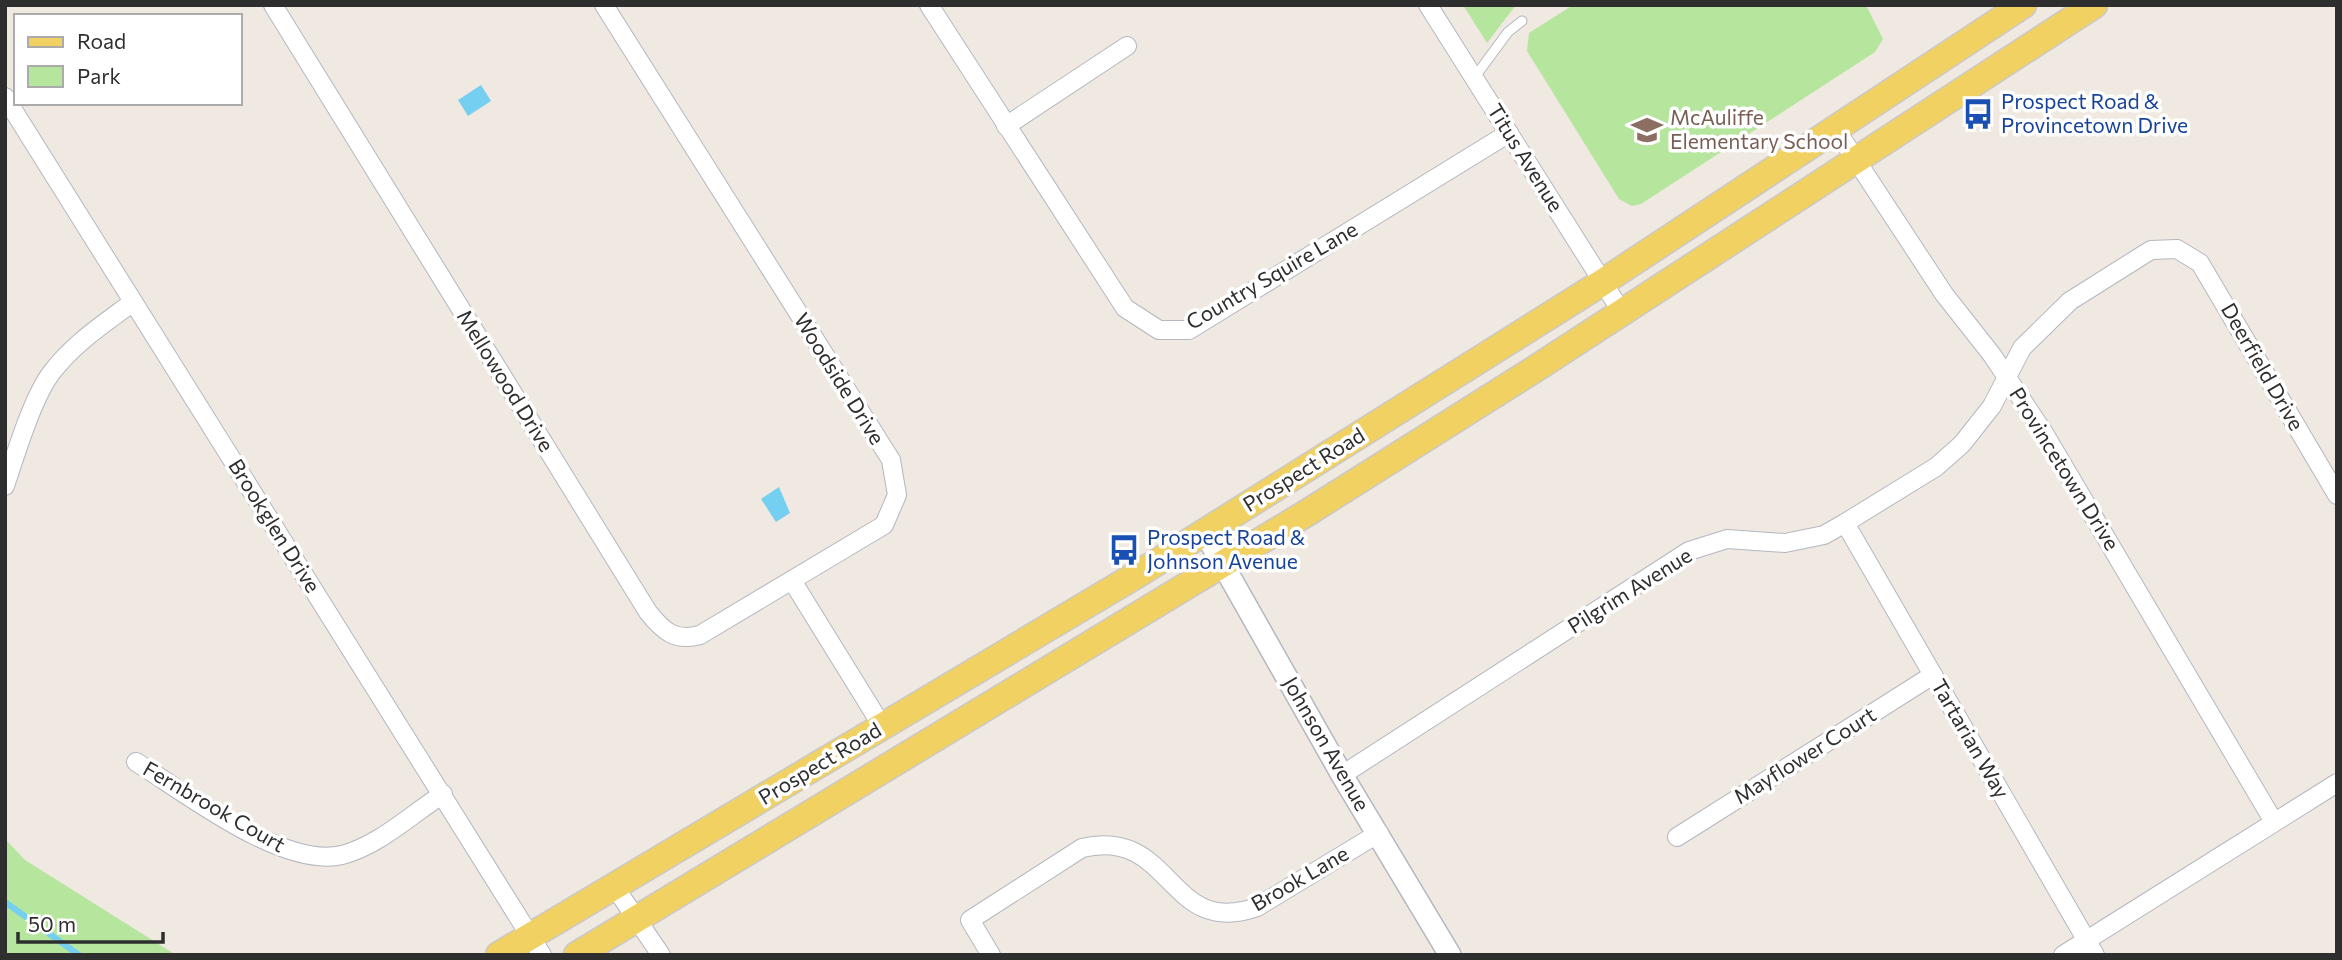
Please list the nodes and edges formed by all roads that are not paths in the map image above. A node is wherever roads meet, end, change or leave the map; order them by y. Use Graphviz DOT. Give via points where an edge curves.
graph roads {
  1 [pos="273,5"];
  2 [pos="604,5"];
  3 [pos="929,5"];
  4 [pos="1428,5"];
  5 [pos="2023,5"];
  6 [pos="2094,5"];
  7 [pos="1522,21"];
  8 [pos="1128,46"];
  9 [pos="1474,78"];
  10 [pos="6,99"];
  11 [pos="1006,126"];
  12 [pos="1835,128"];
  13 [pos="1509,133"];
  14 [pos="1855,159"];
  15 [pos="2177,249"];
  16 [pos="1603,282"];
  17 [pos="134,302"];
  18 [pos="1621,311"];
  19 [pos="2006,376"];
  20 [pos="5,486"];
  21 [pos="2337,495"];
  22 [pos="1845,523"];
  23 [pos="1205,533"];
  24 [pos="1222,564"];
  25 [pos="793,582"];
  26 [pos="1933,675"];
  27 [pos="882,726"];
  28 [pos="136,762"];
  29 [pos="1342,775"];
  30 [pos="2337,783"];
  31 [pos="443,794"];
  32 [pos="2274,822"];
  33 [pos="1379,832"];
  34 [pos="1677,837"];
  35 [pos="614,886"];
  36 [pos="637,919"];
  37 [pos="536,946"];
  38 [pos="2091,948"];
  39 [pos="499,955"];
  40 [pos="577,955"];
  41 [pos="661,955"];
  42 [pos="991,955"];
  43 [pos="1450,955"];
  44 [pos="2063,955"];
  1 -- 25 [label="street, Mellowood Drive" via="657,624 670,635 685,639 699,635"];
  2 -- 25 [label="street, Woodside Drive" via="891,460 897,495 884,525"];
  3 -- 11 [label="street, Country Squire Lane"];
  4 -- 9 [label="street, Titus Avenue"];
  5 -- 12 [label="main road, Prospect Road"];
  6 -- 14 [label="main road, Prospect Road"];
  7 -- 9 [label="lane" via="1508,32"];
  8 -- 11 [label="street"];
  9 -- 13 [label="street, Titus Avenue"];
  10 -- 17 [label="street, Brookglen Drive"];
  11 -- 13 [label="street, Country Squire Lane" via="1125,308 1159,330 1189,330"];
  12 -- 14 [label="street, Provincetown Drive"];
  12 -- 16 [label="main road, Prospect Road"];
  13 -- 16 [label="street, Titus Avenue"];
  14 -- 18 [label="main road, Prospect Road"];
  14 -- 19 [label="street, Provincetown Drive" via="1944,295"];
  15 -- 19 [label="street, Pilgrim Avenue" via="2142,254 2070,301 2022,348"];
  15 -- 21 [label="street, Deerfield Drive" via="2194,257 2205,271"];
  16 -- 18 [label="street, Titus Avenue"];
  16 -- 23 [label="main road, Prospect Road"];
  17 -- 20 [label="street" via="82,341 51,373"];
  17 -- 31 [label="street, Brookglen Drive"];
  18 -- 24 [label="main road, Prospect Road"];
  19 -- 22 [label="street, Pilgrim Avenue" via="1992,406 1962,444 1936,467"];
  19 -- 32 [label="street, Provincetown Drive"];
  22 -- 26 [label="street, Tartarian Way"];
  22 -- 29 [label="street, Pilgrim Avenue" via="1824,535 1785,543 1727,540 1689,551"];
  23 -- 24 [label="street, Johnson Avenue"];
  23 -- 27 [label="main road, Prospect Road"];
  24 -- 29 [label="street, Johnson Avenue"];
  24 -- 36 [label="main road, Prospect Road"];
  25 -- 27 [label="street"];
  26 -- 34 [label="street, Mayflower Court"];
  26 -- 38 [label="street, Tartarian Way"];
  27 -- 35 [label="main road, Prospect Road"];
  28 -- 31 [label="street, Fernbrook Court" via="260,838 289,852 317,858 342,855 370,842"];
  29 -- 33 [label="street, Johnson Avenue"];
  30 -- 32 [label="street"];
  31 -- 37 [label="street, Brookglen Drive"];
  32 -- 38 [label="street"];
  33 -- 42 [label="street, Brook Lane" via="1257,907 1223,914 1188,901 1138,852 1099,844 1067,855 970,920"];
  33 -- 43 [label="street, Johnson Avenue"];
  35 -- 36 [label="street"];
  35 -- 37 [label="main road, Prospect Road"];
  36 -- 40 [label="main road, Prospect Road"];
  36 -- 41 [label="street"];
  37 -- 39 [label="main road, Prospect Road"];
  38 -- 44 [label="street"];
}
